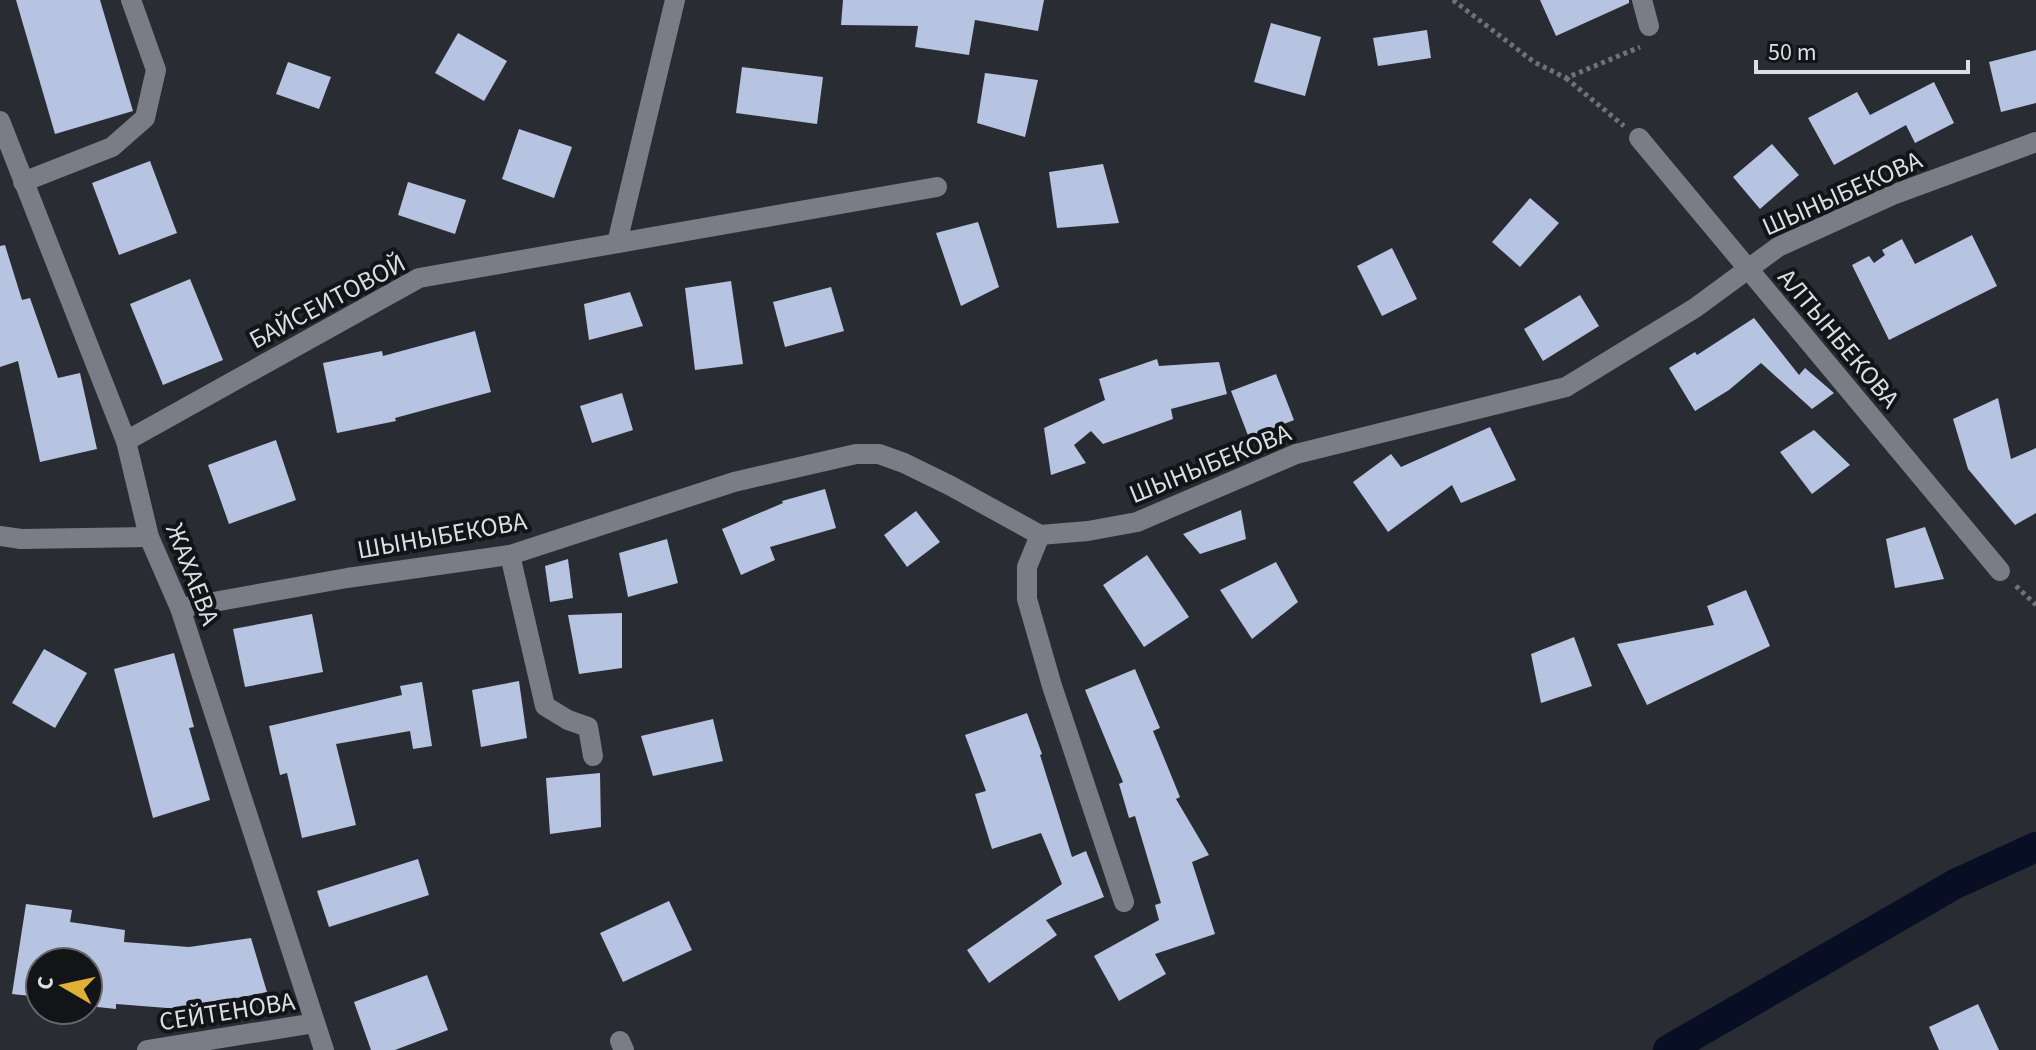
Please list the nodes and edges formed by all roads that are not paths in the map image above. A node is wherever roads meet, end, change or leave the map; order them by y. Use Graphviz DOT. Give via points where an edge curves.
graph roads {
  1 [pos="131,0"];
  2 [pos="675,0"];
  3 [pos="1642,0"];
  4 [pos="1649,26"];
  5 [pos="0,121"];
  6 [pos="1639,138"];
  7 [pos="2036,142"];
  8 [pos="23,182"];
  9 [pos="937,187"];
  10 [pos="617,243"];
  11 [pos="1747,269"];
  12 [pos="126,441"];
  13 [pos="1040,535"];
  14 [pos="0,536"];
  15 [pos="149,537"];
  16 [pos="510,555"];
  17 [pos="2000,571"];
  18 [pos="180,608"];
  19 [pos="593,756"];
  20 [pos="1124,902"];
  21 [pos="315,1023"];
  22 [pos="147,1050"];
  23 [pos="324,1050"];
  1 -- 8 [label="street" via="156,70 145,118 112,147"];
  2 -- 10 [label="street"];
  3 -- 4 [label="street"];
  5 -- 8 [label="street, ЖАХАЕВА"];
  6 -- 11 [label="street, АЛТЫНБЕКОВА"];
  7 -- 11 [label="street, ШЫНЫБЕКОВА" via="1882,200 1778,247"];
  8 -- 12 [label="street, ЖАХАЕВА"];
  9 -- 10 [label="street, БАЙСЕИТОВОЙ"];
  10 -- 12 [label="street, БАЙСЕИТОВОЙ" via="419,278"];
  11 -- 13 [label="street, ШЫНЫБЕКОВА" via="1695,308 1566,387 1296,454 1137,522"];
  11 -- 17 [label="street, АЛТЫНБЕКОВА"];
  12 -- 15 [label="street, ЖАХАЕВА"];
  13 -- 16 [label="street, ШЫНЫБЕКОВА" via="904,463 879,454 856,454 734,482"];
  13 -- 20 [label="street" via="1027,567 1027,599"];
  14 -- 15 [label="street"];
  15 -- 18 [label="street, ЖАХАЕВА"];
  16 -- 18 [label="street, ШЫНЫБЕКОВА"];
  16 -- 19 [label="street" via="545,706 588,727"];
  18 -- 21 [label="street, ЖАХАЕВА"];
  21 -- 22 [label="street, СЕЙТЕНОВА"];
  21 -- 23 [label="street, ЖАХАЕВА"];
}
